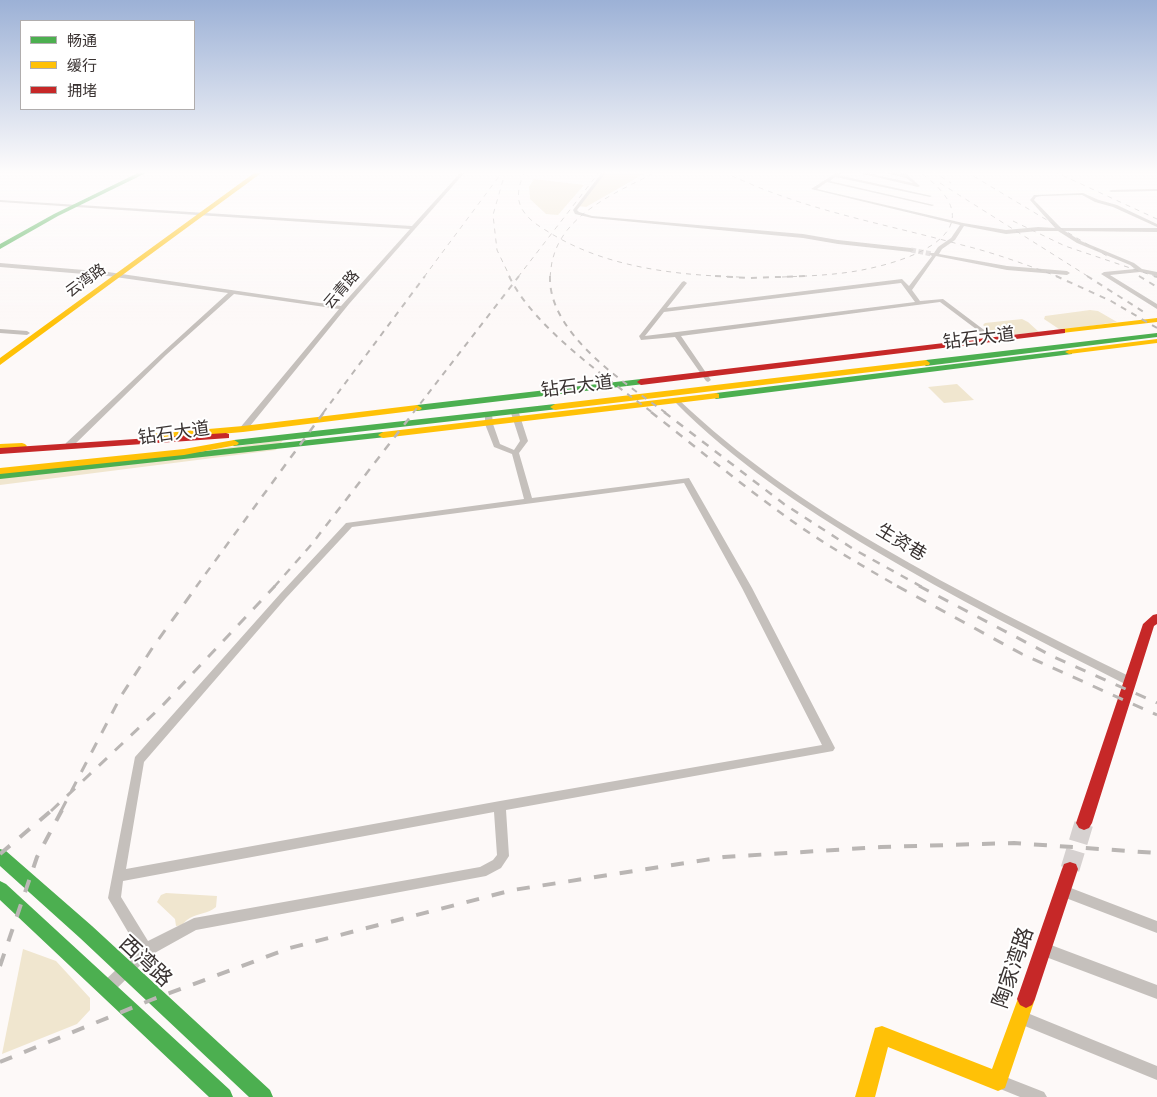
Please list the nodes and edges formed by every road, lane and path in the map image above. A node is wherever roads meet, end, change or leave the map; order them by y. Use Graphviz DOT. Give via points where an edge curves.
graph roads {
  1 [pos="43,222"];
  2 [pos="187,222"];
  3 [pos="324,222"];
  4 [pos="419,222"];
  5 [pos="650,222"];
  6 [pos="957,222"];
  7 [pos="1053,222"];
  8 [pos="963,224"];
  9 [pos="414,228"];
  10 [pos="1059,229"];
  11 [pos="1157,230"];
  12 [pos="0,246"];
  13 [pos="911,250"];
  14 [pos="934,254"];
  15 [pos="0,265"];
  16 [pos="1140,270"];
  17 [pos="1067,273"];
  18 [pos="1157,274"];
  19 [pos="113,275"];
  20 [pos="684,283"];
  21 [pos="909,290"];
  22 [pos="233,292"];
  23 [pos="919,303"];
  24 [pos="1157,307"];
  25 [pos="343,308"];
  26 [pos="661,310"];
  27 [pos="1157,320"];
  28 [pos="1157,326"];
  29 [pos="0,331"];
  30 [pos="26,333"];
  31 [pos="678,335"];
  32 [pos="1157,335"];
  33 [pos="994,340"];
  34 [pos="1016,340"];
  35 [pos="1140,340"];
  36 [pos="1157,342"];
  37 [pos="1086,347"];
  38 [pos="1157,351"];
  39 [pos="0,352"];
  40 [pos="909,353"];
  41 [pos="0,362"];
  42 [pos="706,376"];
  43 [pos="677,401"];
  44 [pos="516,416"];
  45 [pos="489,420"];
  46 [pos="242,435"];
  47 [pos="192,441"];
  48 [pos="306,443"];
  49 [pos="69,444"];
  50 [pos="0,449"];
  51 [pos="514,453"];
  52 [pos="85,457"];
  53 [pos="0,458"];
  54 [pos="0,464"];
  55 [pos="0,471"];
  56 [pos="0,476"];
  57 [pos="528,500"];
  58 [pos="1154,623"];
  59 [pos="1129,681"];
  60 [pos="500,806"];
  61 [pos="1084,823"];
  62 [pos="0,856"];
  63 [pos="1070,869"];
  64 [pos="118,876"];
  65 [pos="0,889"];
  66 [pos="1063,891"];
  67 [pos="1157,926"];
  68 [pos="1043,949"];
  69 [pos="146,950"];
  70 [pos="126,969"];
  71 [pos="107,988"];
  72 [pos="1157,992"];
  73 [pos="1020,1017"];
  74 [pos="1157,1073"];
  75 [pos="998,1081"];
  76 [pos="223,1097"];
  77 [pos="263,1097"];
  78 [pos="865,1097"];
  79 [pos="1039,1097"];
  1 -- 12 [label="main road"];
  2 -- 19 [label="main road, 云湾路"];
  3 -- 9 [label="street"];
  4 -- 9 [label="street, 云青路"];
  5 -- 13 [label="street"];
  6 -- 8 [label="street"];
  7 -- 10 [label="street"];
  8 -- 10 [label="street" via="1006,232"];
  8 -- 14 [label="street" via="953,239"];
  9 -- 25 [label="street, 云青路"];
  10 -- 11 [label="street"];
  10 -- 16 [label="street" via="1079,242"];
  14 -- 17 [label="street" via="1007,268"];
  14 -- 21 [label="street"];
  15 -- 19 [label="street"];
  16 -- 18 [label="street"];
  16 -- 24 [label="street" via="1104,274"];
  19 -- 22 [label="street"];
  19 -- 30 [label="main road, 云湾路"];
  19 -- 41 [label="main road, 云湾路"];
  20 -- 26 [label="street"];
  21 -- 23 [label="street"];
  21 -- 26 [label="street" via="902,281"];
  22 -- 25 [label="street"];
  22 -- 49 [label="street"];
  23 -- 31 [label="street"];
  23 -- 33 [label="street" via="941,300"];
  25 -- 46 [label="street, 云青路"];
  26 -- 31 [label="street" via="643,339"];
  27 -- 34 [label="main road"];
  28 -- 34 [label="main road, 钻石大道"];
  29 -- 30 [label="street"];
  30 -- 39 [label="main road, 云湾路"];
  31 -- 42 [label="street"];
  32 -- 35 [label="main road, 钻石大道"];
  33 -- 34 [label="main road"];
  33 -- 40 [label="main road"];
  34 -- 40 [label="main road, 钻石大道"];
  35 -- 36 [label="main road"];
  35 -- 37 [label="main road, 钻石大道"];
  35 -- 38 [label="main road"];
  37 -- 43 [label="main road"];
  37 -- 44 [label="main road, 钻石大道"];
  40 -- 42 [label="main road, 钻石大道"];
  42 -- 46 [label="main road, 钻石大道"];
  42 -- 46 [label="main road" via="294,423"];
  43 -- 44 [label="main road"];
  43 -- 59 [label="street, 生资巷" via="697,422 807,506 916,572"];
  44 -- 45 [label="main road, 钻石大道"];
  44 -- 51 [label="street" via="524,441"];
  45 -- 46 [label="main road, 钻石大道"];
  45 -- 48 [label="main road"];
  45 -- 51 [label="street" via="497,445"];
  46 -- 47 [label="main road"];
  46 -- 48 [label="main road"];
  46 -- 49 [label="main road"];
  46 -- 50 [label="main road, 钻石大道" via="48,449"];
  46 -- 52 [label="main road"];
  46 -- 55 [label="main road, 钻石大道" via="184,452"];
  47 -- 50 [label="main road" via="42,452"];
  47 -- 52 [label="main road"];
  48 -- 56 [label="main road" via="93,469"];
  49 -- 50 [label="main road"];
  51 -- 57 [label="street"];
  52 -- 53 [label="main road"];
  52 -- 54 [label="main road"];
  57 -- 60 [label="street" via="686,480 752,596 829,748"];
  57 -- 64 [label="street" via="349,526 282,596 139,760"];
  58 -- 59 [label="main road"];
  59 -- 61 [label="main road"];
  60 -- 64 [label="street"];
  60 -- 69 [label="street" via="503,856 497,864 482,872 194,924"];
  62 -- 70 [label="main road, 西湾路"];
  63 -- 66 [label="main road, 陶家湾路"];
  64 -- 69 [label="street" via="114,898"];
  65 -- 71 [label="main road"];
  66 -- 67 [label="street"];
  66 -- 68 [label="main road, 陶家湾路"];
  68 -- 72 [label="street"];
  68 -- 73 [label="main road, 陶家湾路"];
  69 -- 70 [label="street"];
  70 -- 71 [label="street"];
  70 -- 77 [label="main road, 西湾路"];
  71 -- 76 [label="main road"];
  73 -- 74 [label="street"];
  73 -- 75 [label="main road, 陶家湾路"];
  75 -- 78 [label="main road" via="882,1035"];
  75 -- 79 [label="street"];
}
